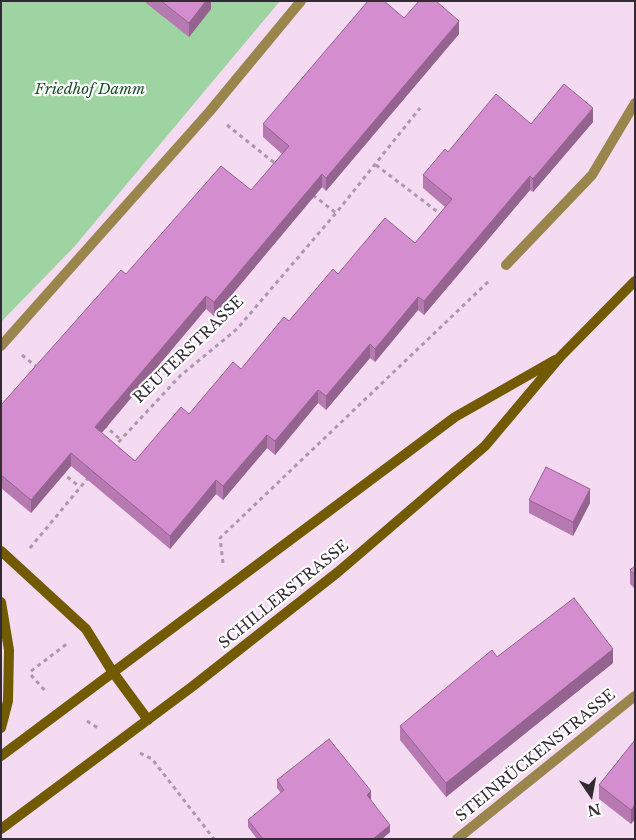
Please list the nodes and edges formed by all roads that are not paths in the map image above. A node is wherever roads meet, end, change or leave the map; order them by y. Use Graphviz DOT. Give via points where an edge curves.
graph roads {
  1 [pos="301,1"];
  2 [pos="635,103"];
  3 [pos="506,265"];
  4 [pos="635,281"];
  5 [pos="4,344"];
  6 [pos="560,356"];
  7 [pos="1,551"];
  8 [pos="1,602"];
  9 [pos="112,671"];
  10 [pos="635,696"];
  11 [pos="148,720"];
  12 [pos="1,728"];
  13 [pos="1,756"];
  14 [pos="1,829"];
  15 [pos="457,839"];
  1 -- 5 [label="street" via="210,111"];
  2 -- 3 [label="street" via="592,175"];
  4 -- 6 [label="main road, SCHILLERSTRASSE"];
  6 -- 9 [label="main road, SCHILLERSTRASSE" via="455,418"];
  6 -- 11 [label="main road, SCHILLERSTRASSE" via="485,446 338,572"];
  7 -- 9 [label="main road" via="86,629"];
  8 -- 12 [label="main road" via="9,650 8,701"];
  9 -- 11 [label="main road"];
  9 -- 13 [label="main road, SCHILLERSTRASSE"];
  10 -- 15 [label="street, STEINRÜCKENSTRASSE"];
  11 -- 14 [label="main road, SCHILLERSTRASSE"];
}
